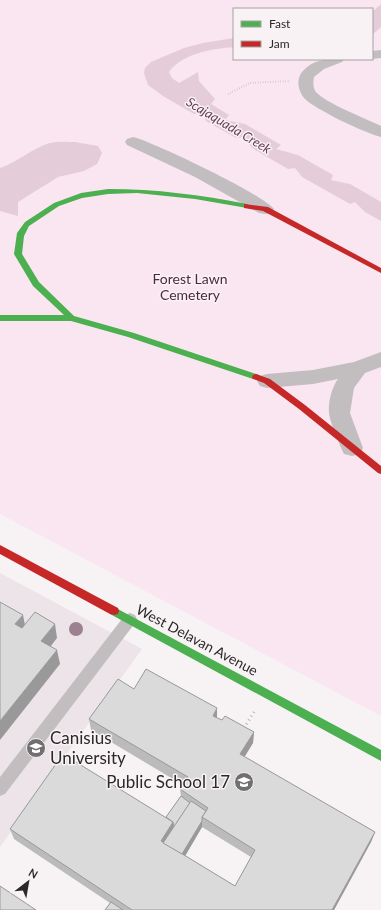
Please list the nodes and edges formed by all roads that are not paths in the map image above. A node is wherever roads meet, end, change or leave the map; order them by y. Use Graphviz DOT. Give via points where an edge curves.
graph roads {
  1 [pos="334,60"];
  2 [pos="381,132"];
  3 [pos="133,142"];
  4 [pos="265,209"];
  5 [pos="381,271"];
  6 [pos="0,318"];
  7 [pos="71,318"];
  8 [pos="381,358"];
  9 [pos="358,368"];
  10 [pos="267,381"];
  11 [pos="352,448"];
  12 [pos="381,470"];
  13 [pos="0,549"];
  14 [pos="130,619"];
  15 [pos="381,756"];
  16 [pos="0,789"];
  1 -- 2 [label="street" via="316,67 306,77 305,84 311,95 325,105"];
  3 -- 4 [label="street" via="222,183"];
  4 -- 5 [label="street"];
  4 -- 7 [label="street" via="203,198 130,190 83,194 46,208 22,229 18,254 36,284"];
  6 -- 7 [label="street"];
  7 -- 10 [label="street" via="131,335"];
  8 -- 9 [label="street"];
  9 -- 10 [label="street" via="313,377"];
  9 -- 11 [label="street" via="344,386 339,413"];
  10 -- 11 [label="street"];
  11 -- 12 [label="street"];
  13 -- 14 [label="street, West Delavan Avenue"];
  14 -- 15 [label="street, West Delavan Avenue"];
  14 -- 16 [label="lane"];
}
